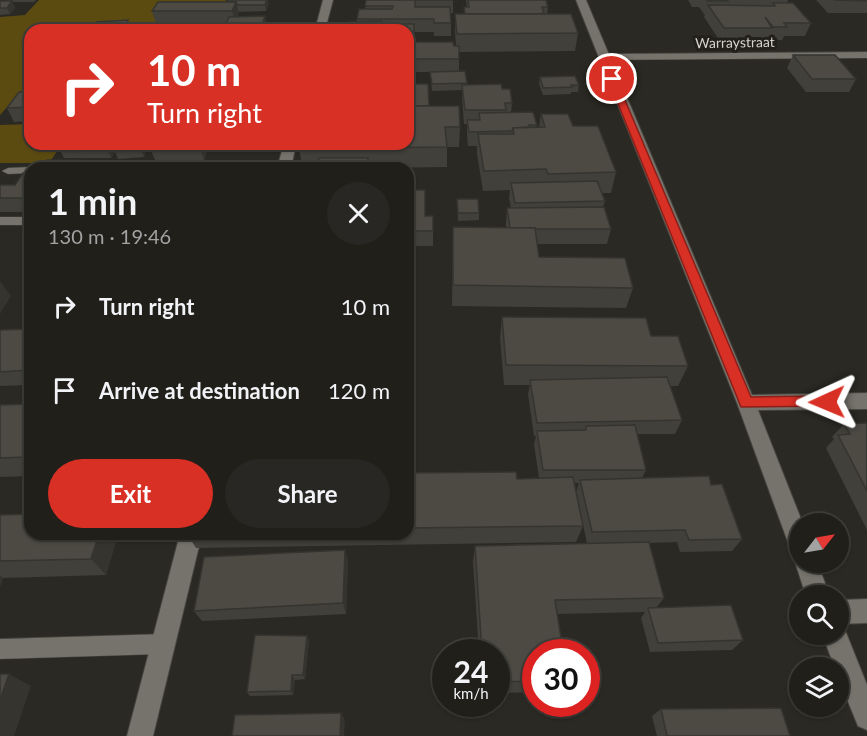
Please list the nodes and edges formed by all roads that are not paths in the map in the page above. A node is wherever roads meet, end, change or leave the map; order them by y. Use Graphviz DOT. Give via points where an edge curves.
graph roads {
  1 [pos="328,0"];
  2 [pos="581,0"];
  3 [pos="322,24"];
  4 [pos="867,55"];
  5 [pos="603,57"];
  6 [pos="8,171"];
  7 [pos="24,171"];
  8 [pos="0,221"];
  9 [pos="24,221"];
  10 [pos="867,401"];
  11 [pos="746,403"];
  12 [pos="789,516"];
  13 [pos="189,540"];
  14 [pos="867,611"];
  15 [pos="849,612"];
  16 [pos="163,644"];
  17 [pos="838,645"];
  18 [pos="0,649"];
  19 [pos="867,717"];
  20 [pos="140,736"];
  1 -- 3 [label="street"];
  2 -- 5 [label="street"];
  4 -- 5 [label="lane, Warraystraat"];
  5 -- 11 [label="street"];
  6 -- 7 [label="lane"];
  8 -- 9 [label="lane"];
  10 -- 11 [label="street"];
  11 -- 12 [label="street"];
  13 -- 16 [label="street"];
  14 -- 15 [label="street"];
  16 -- 18 [label="lane"];
  16 -- 20 [label="street"];
  17 -- 19 [label="street"];
}
